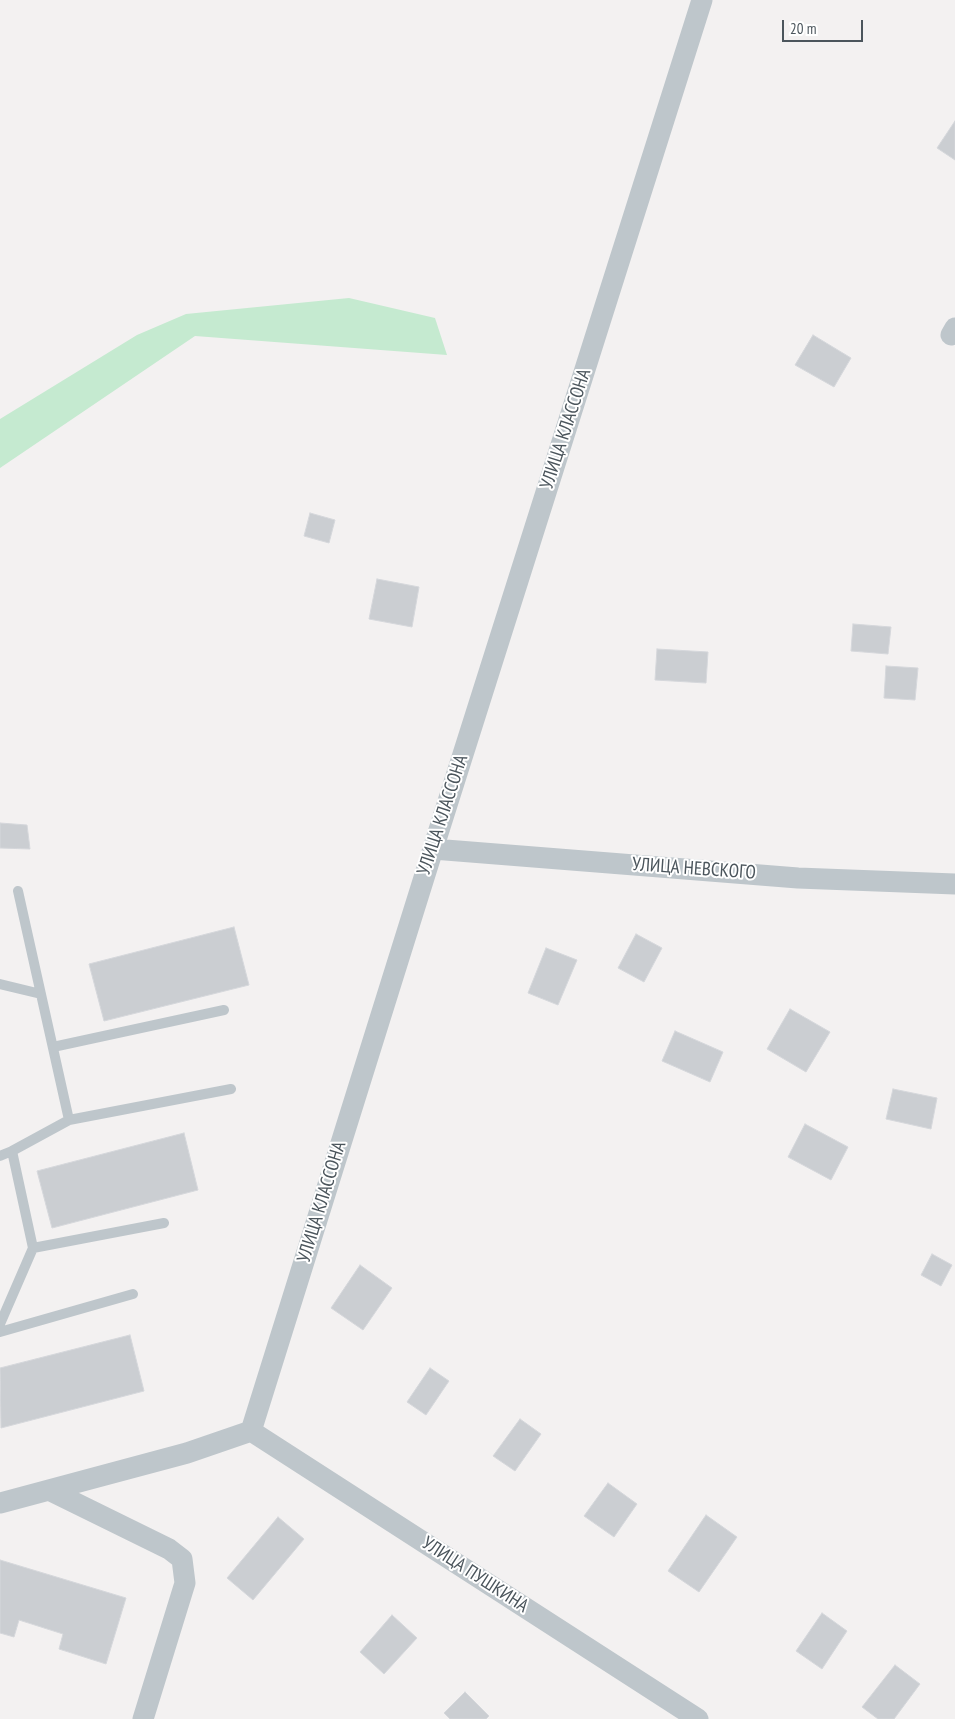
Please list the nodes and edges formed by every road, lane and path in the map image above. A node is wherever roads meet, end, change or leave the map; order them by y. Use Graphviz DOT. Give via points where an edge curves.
graph roads {
  1 [pos="702,0"];
  2 [pos="433,849"];
  3 [pos="955,884"];
  4 [pos="18,891"];
  5 [pos="0,984"];
  6 [pos="41,994"];
  7 [pos="224,1010"];
  8 [pos="53,1047"];
  9 [pos="231,1089"];
  10 [pos="69,1120"];
  11 [pos="12,1151"];
  12 [pos="0,1156"];
  13 [pos="164,1223"];
  14 [pos="34,1248"];
  15 [pos="133,1294"];
  16 [pos="0,1324"];
  17 [pos="0,1332"];
  18 [pos="251,1431"];
  19 [pos="49,1490"];
  20 [pos="0,1503"];
  21 [pos="143,1719"];
  22 [pos="698,1719"];
  1 -- 2 [label="street, УЛИЦА КЛАССОНА"];
  2 -- 3 [label="street, УЛИЦА НЕВСКОГО" via="798,878"];
  2 -- 18 [label="street, УЛИЦА КЛАССОНА"];
  4 -- 6 [label="lane"];
  5 -- 6 [label="lane"];
  6 -- 8 [label="lane"];
  7 -- 8 [label="lane"];
  8 -- 10 [label="lane"];
  9 -- 10 [label="lane"];
  10 -- 11 [label="lane"];
  11 -- 12 [label="lane"];
  11 -- 14 [label="lane"];
  13 -- 14 [label="lane"];
  14 -- 16 [label="lane"];
  15 -- 17 [label="lane"];
  18 -- 19 [label="street"];
  18 -- 22 [label="street, УЛИЦА ПУШКИНА"];
  19 -- 20 [label="street"];
  19 -- 21 [label="street" via="169,1549 182,1559 185,1584"];
}
